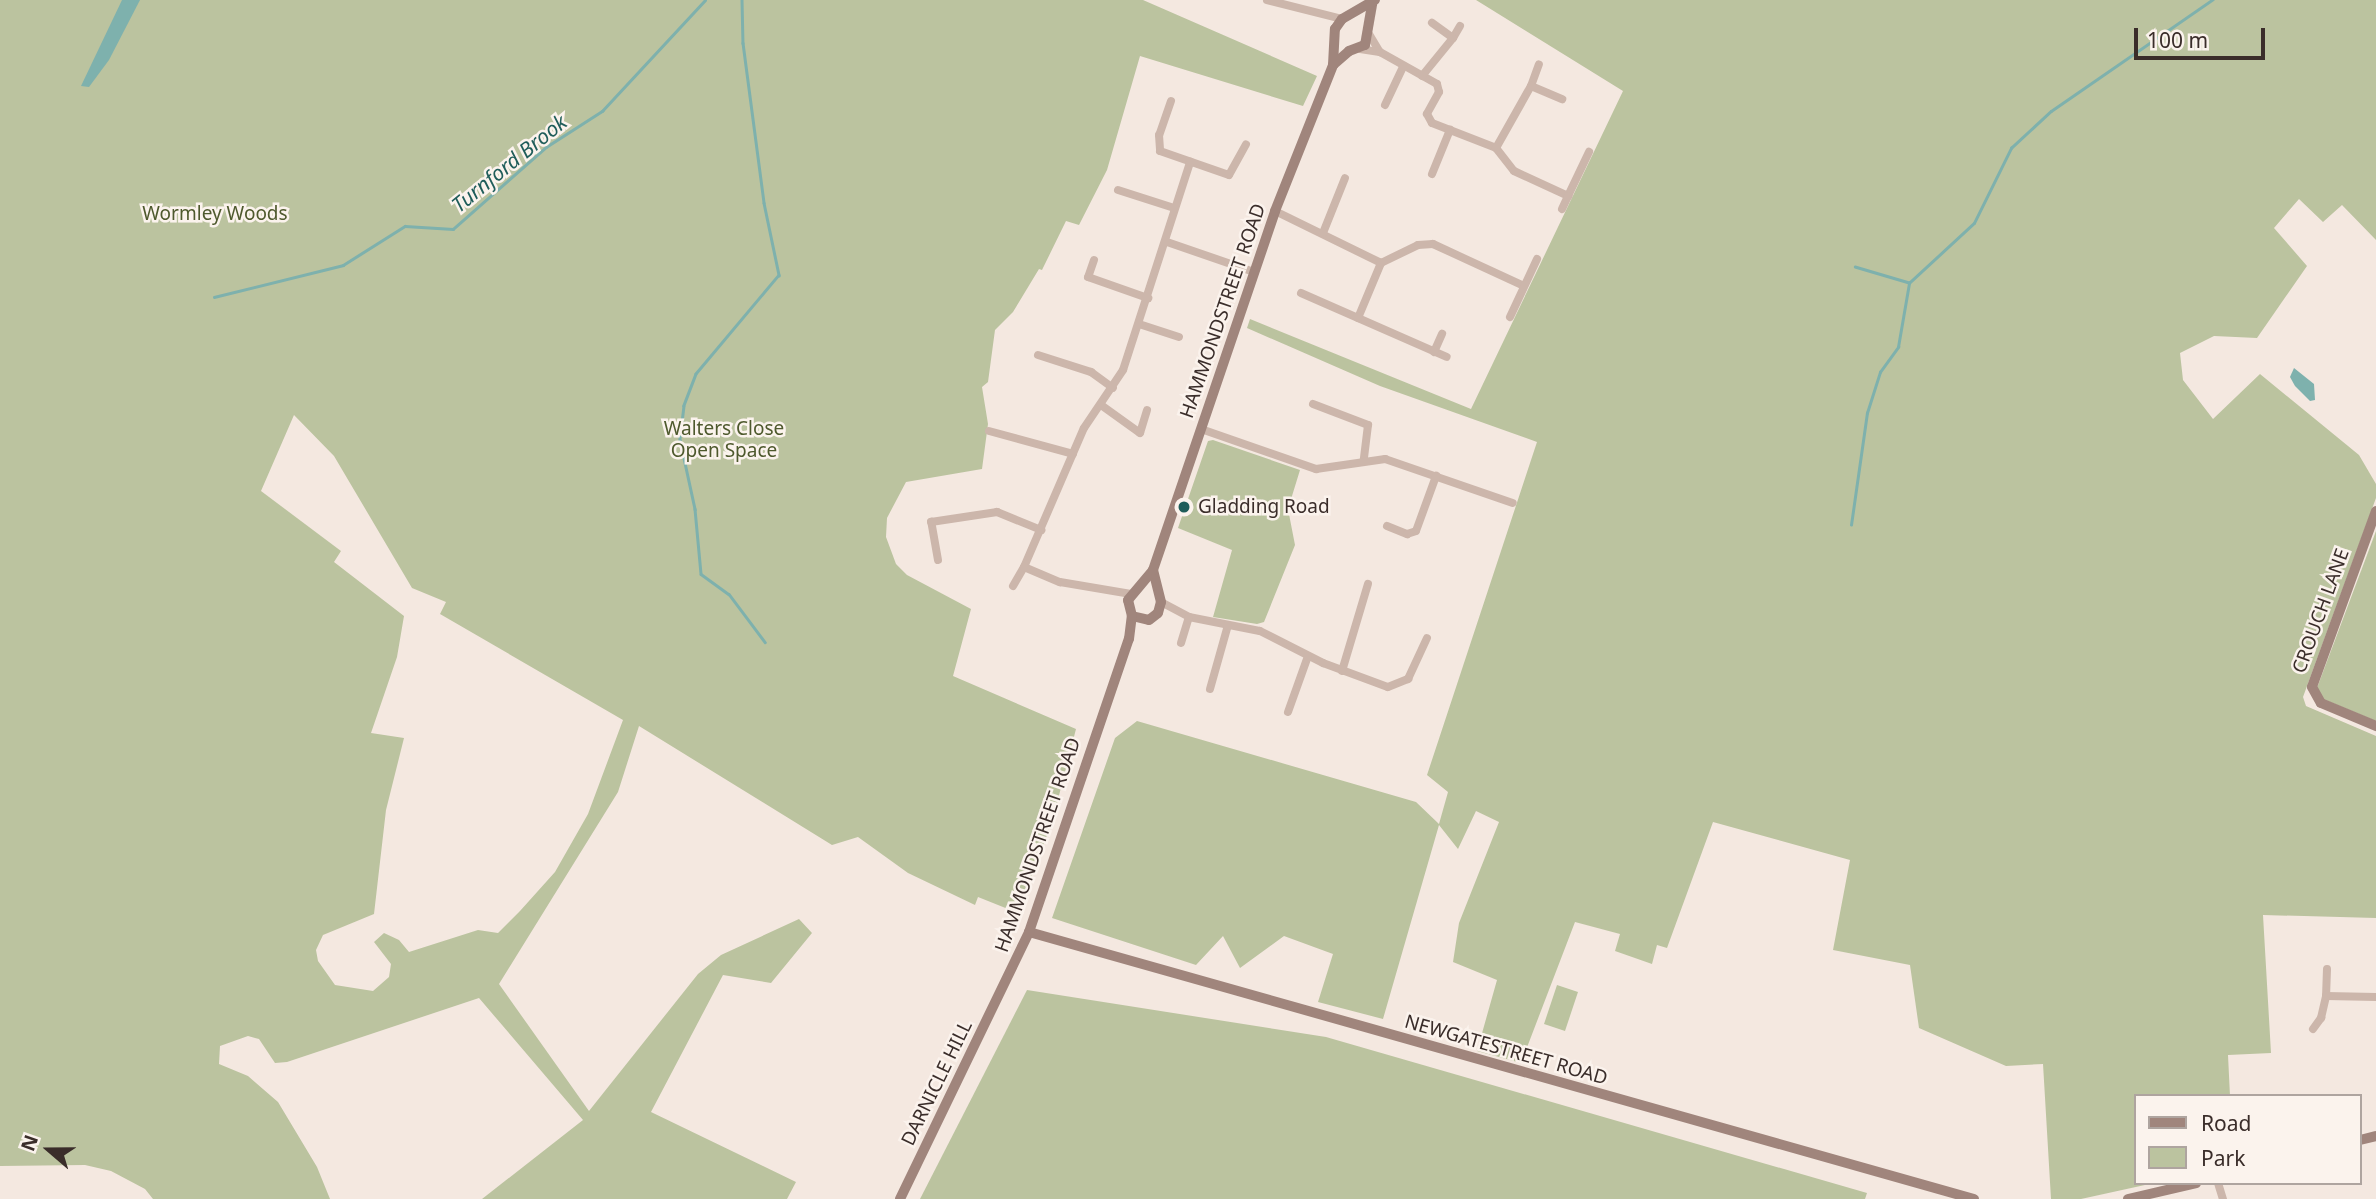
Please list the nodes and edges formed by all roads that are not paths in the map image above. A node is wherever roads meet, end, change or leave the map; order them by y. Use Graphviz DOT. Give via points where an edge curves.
graph roads {
  1 [pos="1267,0"];
  2 [pos="1373,2"];
  3 [pos="1321,14"];
  4 [pos="1348,17"];
  5 [pos="1432,23"];
  6 [pos="1460,26"];
  7 [pos="1369,31"];
  8 [pos="1335,38"];
  9 [pos="1453,38"];
  10 [pos="1354,50"];
  11 [pos="1380,52"];
  12 [pos="1539,64"];
  13 [pos="1333,65"];
  14 [pos="1403,67"];
  15 [pos="1422,76"];
  16 [pos="1531,86"];
  17 [pos="1562,99"];
  18 [pos="1171,101"];
  19 [pos="1385,106"];
  20 [pos="1450,130"];
  21 [pos="1246,144"];
  22 [pos="1496,148"];
  23 [pos="1589,152"];
  24 [pos="1190,162"];
  25 [pos="1432,174"];
  26 [pos="1228,175"];
  27 [pos="1345,178"];
  28 [pos="1230,187"];
  29 [pos="1118,190"];
  30 [pos="1568,196"];
  31 [pos="1174,208"];
  32 [pos="1562,209"];
  33 [pos="1275,211"];
  34 [pos="1323,233"];
  35 [pos="1167,242"];
  36 [pos="1537,259"];
  37 [pos="1094,260"];
  38 [pos="1381,263"];
  39 [pos="1254,272"];
  40 [pos="1524,286"];
  41 [pos="1301,293"];
  42 [pos="1148,298"];
  43 [pos="1510,317"];
  44 [pos="1358,318"];
  45 [pos="1139,324"];
  46 [pos="1442,334"];
  47 [pos="1179,337"];
  48 [pos="1434,352"];
  49 [pos="1038,355"];
  50 [pos="1447,357"];
  51 [pos="1114,388"];
  52 [pos="1313,404"];
  53 [pos="1101,405"];
  54 [pos="1147,410"];
  55 [pos="1201,429"];
  56 [pos="989,431"];
  57 [pos="1073,454"];
  58 [pos="1364,460"];
  59 [pos="1436,476"];
  60 [pos="1513,503"];
  61 [pos="2376,511"];
  62 [pos="1387,526"];
  63 [pos="1041,530"];
  64 [pos="938,561"];
  65 [pos="1024,567"];
  66 [pos="1153,570"];
  67 [pos="1368,584"];
  68 [pos="1013,586"];
  69 [pos="1158,603"];
  70 [pos="1135,605"];
  71 [pos="1189,617"];
  72 [pos="1228,625"];
  73 [pos="1427,638"];
  74 [pos="1181,643"];
  75 [pos="1308,656"];
  76 [pos="1342,671"];
  77 [pos="1210,689"];
  78 [pos="1288,712"];
  79 [pos="2376,726"];
  80 [pos="1029,932"];
  81 [pos="2327,969"];
  82 [pos="1006,983"];
  83 [pos="2326,996"];
  84 [pos="2376,997"];
  85 [pos="2313,1029"];
  86 [pos="2188,1185"];
  87 [pos="900,1199"];
  88 [pos="1975,1199"];
  89 [pos="2128,1199"];
  1 -- 3 [label="street"];
  2 -- 4 [label="street, HAMMONDSTREET ROAD"];
  2 -- 7 [label="street, HAMMONDSTREET ROAD"];
  3 -- 4 [label="street"];
  3 -- 8 [label="street"];
  4 -- 7 [label="street"];
  4 -- 8 [label="street, HAMMONDSTREET ROAD"];
  5 -- 9 [label="street"];
  6 -- 9 [label="street"];
  7 -- 10 [label="street, HAMMONDSTREET ROAD"];
  7 -- 11 [label="street"];
  8 -- 10 [label="street"];
  8 -- 13 [label="street, HAMMONDSTREET ROAD"];
  9 -- 15 [label="street"];
  10 -- 11 [label="street"];
  10 -- 13 [label="street, HAMMONDSTREET ROAD"];
  11 -- 14 [label="street"];
  12 -- 16 [label="street"];
  13 -- 33 [label="street, HAMMONDSTREET ROAD"];
  14 -- 15 [label="street"];
  14 -- 19 [label="street"];
  15 -- 20 [label="street" via="1439,88 1428,119"];
  16 -- 17 [label="street"];
  16 -- 22 [label="street"];
  18 -- 24 [label="street" via="1158,147"];
  20 -- 22 [label="street"];
  20 -- 25 [label="street"];
  21 -- 26 [label="street"];
  22 -- 30 [label="street" via="1514,171"];
  23 -- 30 [label="street"];
  24 -- 26 [label="street"];
  24 -- 31 [label="street"];
  26 -- 28 [label="street"];
  27 -- 34 [label="street"];
  29 -- 31 [label="street"];
  30 -- 32 [label="street"];
  31 -- 35 [label="street"];
  33 -- 34 [label="street"];
  33 -- 39 [label="street, HAMMONDSTREET ROAD"];
  34 -- 38 [label="street"];
  35 -- 39 [label="street"];
  35 -- 42 [label="street"];
  36 -- 40 [label="street"];
  37 -- 42 [label="street" via="1088,277"];
  38 -- 40 [label="street" via="1418,245 1433,244"];
  38 -- 44 [label="street"];
  39 -- 55 [label="street, HAMMONDSTREET ROAD"];
  40 -- 43 [label="street"];
  41 -- 44 [label="street"];
  42 -- 45 [label="street"];
  44 -- 48 [label="street"];
  45 -- 47 [label="street"];
  45 -- 51 [label="street"];
  46 -- 48 [label="street"];
  48 -- 50 [label="street"];
  49 -- 51 [label="street" via="1091,372"];
  51 -- 53 [label="street"];
  52 -- 58 [label="street" via="1368,425"];
  53 -- 54 [label="street" via="1140,433"];
  53 -- 57 [label="street"];
  55 -- 58 [label="street" via="1310,468"];
  55 -- 66 [label="street, HAMMONDSTREET ROAD"];
  56 -- 57 [label="street"];
  57 -- 63 [label="street"];
  58 -- 59 [label="street" via="1385,459"];
  59 -- 60 [label="street"];
  59 -- 62 [label="street" via="1416,531 1407,534"];
  61 -- 79 [label="street, CROUCH LANE" via="2312,687 2321,703"];
  63 -- 64 [label="street" via="997,512 931,522"];
  63 -- 65 [label="street"];
  65 -- 68 [label="street"];
  65 -- 70 [label="street"];
  66 -- 69 [label="street, HAMMONDSTREET ROAD"];
  66 -- 70 [label="street, HAMMONDSTREET ROAD"];
  67 -- 76 [label="street"];
  69 -- 70 [label="street"];
  69 -- 70 [label="street"];
  69 -- 71 [label="street"];
  70 -- 80 [label="street, HAMMONDSTREET ROAD" via="1129,639"];
  71 -- 72 [label="street"];
  71 -- 74 [label="street"];
  72 -- 75 [label="street" via="1260,631"];
  72 -- 77 [label="street"];
  73 -- 76 [label="street" via="1412,674 1395,688"];
  75 -- 76 [label="street"];
  75 -- 78 [label="street"];
  80 -- 82 [label="street, HAMMONDSTREET ROAD"];
  80 -- 88 [label="street, NEWGATESTREET ROAD"];
  81 -- 83 [label="street"];
  82 -- 87 [label="street, DARNICLE HILL"];
  83 -- 84 [label="street"];
  83 -- 85 [label="street"];
  86 -- 89 [label="street"];
}
